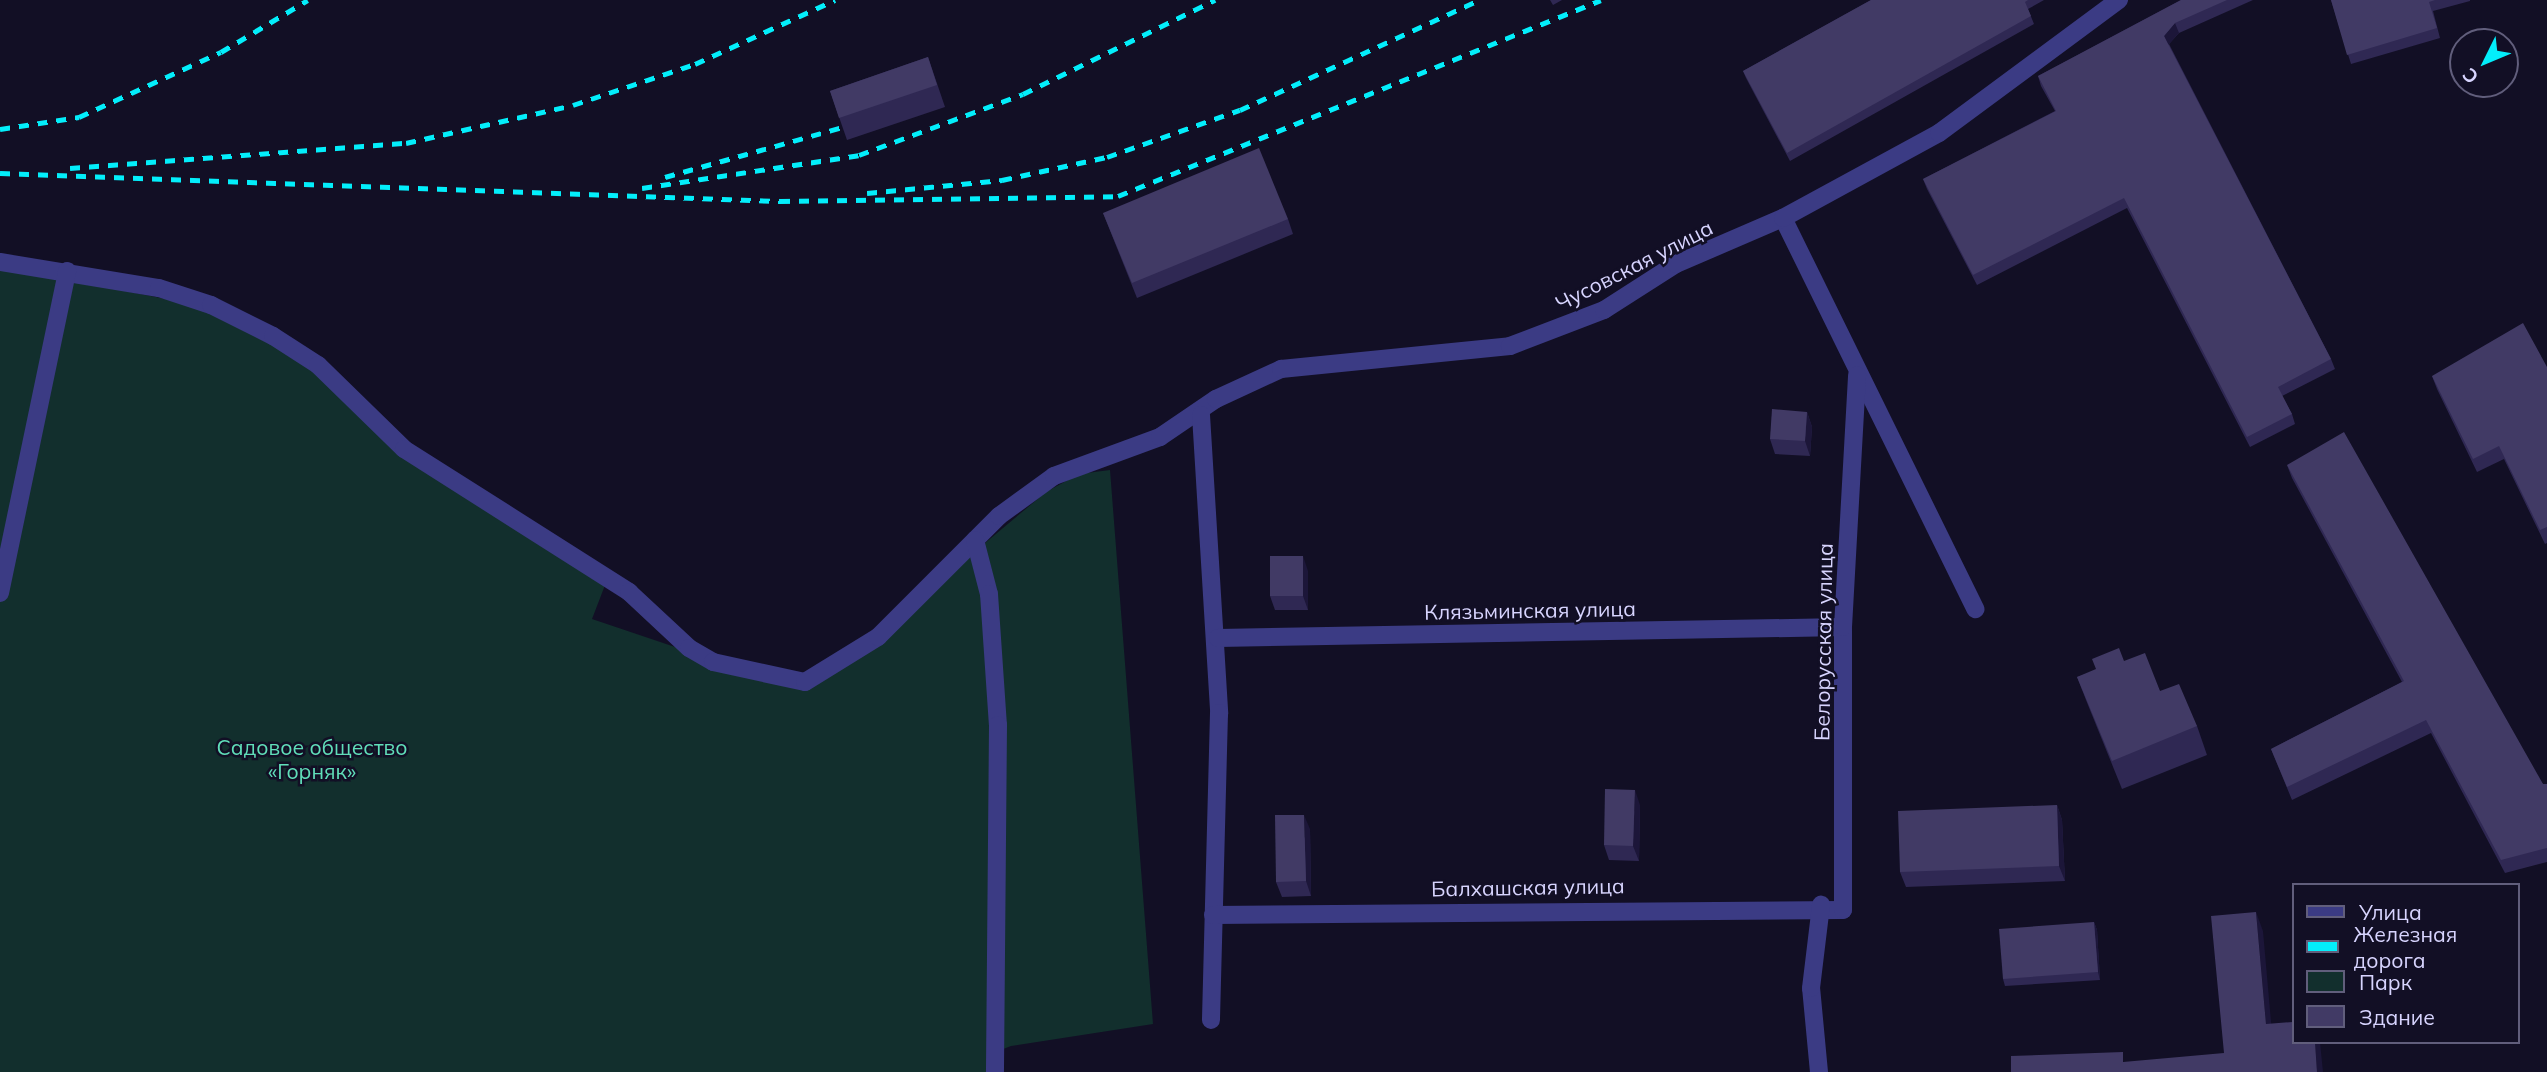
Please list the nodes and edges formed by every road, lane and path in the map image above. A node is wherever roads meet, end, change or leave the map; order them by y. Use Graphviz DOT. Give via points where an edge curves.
graph roads {
  1 [pos="2119,0"];
  2 [pos="1783,218"];
  3 [pos="0,262"];
  4 [pos="67,271"];
  5 [pos="1857,375"];
  6 [pos="1201,415"];
  7 [pos="975,540"];
  8 [pos="0,593"];
  9 [pos="1975,610"];
  10 [pos="1843,627"];
  11 [pos="1217,638"];
  12 [pos="1821,905"];
  13 [pos="1843,910"];
  14 [pos="1213,915"];
  15 [pos="1212,1020"];
  16 [pos="995,1072"];
  17 [pos="1819,1072"];
  1 -- 2 [label="street, Чусовская улица" via="1939,133"];
  2 -- 5 [label="street"];
  2 -- 6 [label="street, Чусовская улица" via="1676,264 1604,310 1510,346 1281,369 1216,399"];
  3 -- 4 [label="street, Чусовская улица"];
  4 -- 7 [label="street, Чусовская улица" via="159,288 211,305 273,337 318,365 404,449 541,531 713,662 805,682 878,637"];
  4 -- 8 [label="street"];
  5 -- 9 [label="street"];
  5 -- 10 [label="street, Белорусская улица"];
  6 -- 7 [label="street, Чусовская улица" via="1054,476"];
  6 -- 11 [label="street"];
  7 -- 16 [label="street" via="989,594 999,725"];
  10 -- 11 [label="street, Клязьминская улица"];
  10 -- 13 [label="street, Белорусская улица"];
  11 -- 14 [label="street"];
  12 -- 13 [label="street, Балхашская улица"];
  12 -- 14 [label="street, Балхашская улица"];
  12 -- 17 [label="street" via="1811,988"];
  14 -- 15 [label="street"];
}
